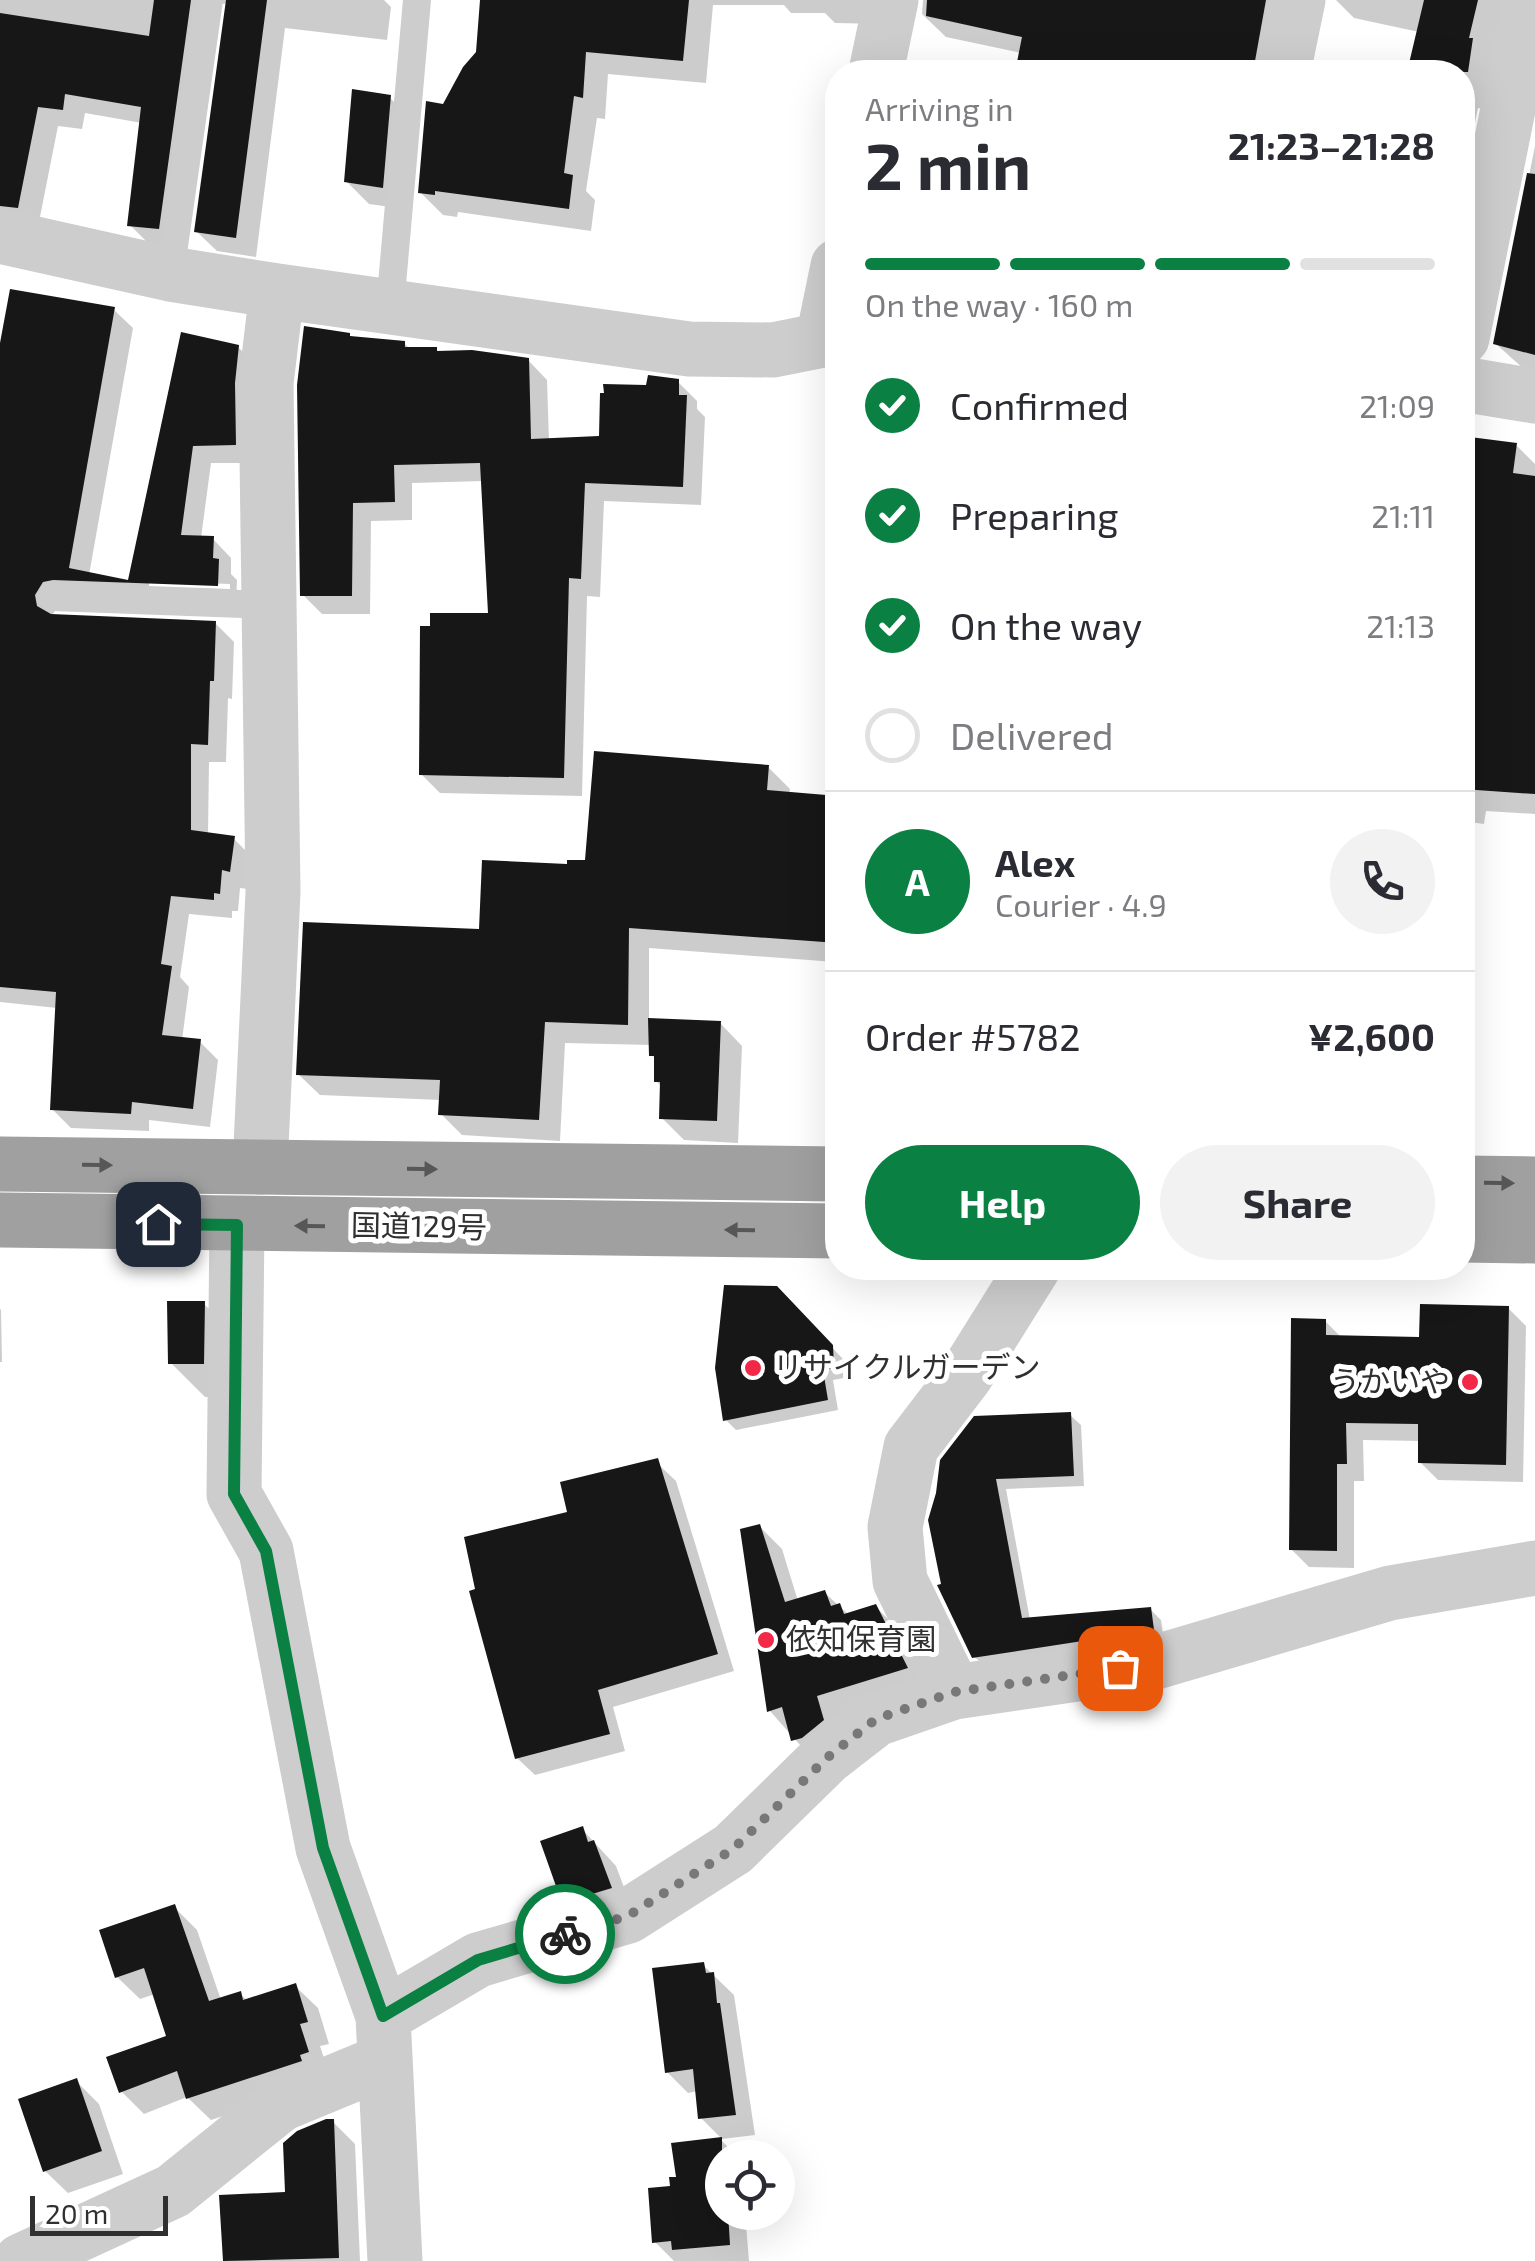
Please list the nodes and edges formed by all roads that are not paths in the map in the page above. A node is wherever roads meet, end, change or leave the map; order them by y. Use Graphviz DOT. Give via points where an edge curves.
graph roads {
  1 [pos="209,0"];
  2 [pos="417,0"];
  3 [pos="891,0"];
  4 [pos="1298,0"];
  5 [pos="1530,0"];
  6 [pos="878,60"];
  7 [pos="1286,60"];
  8 [pos="0,236"];
  9 [pos="1475,273"];
  10 [pos="170,274"];
  11 [pos="277,292"];
  12 [pos="390,308"];
  13 [pos="825,339"];
  14 [pos="1475,386"];
  15 [pos="1535,396"];
  16 [pos="52,597"];
  17 [pos="268,605"];
  18 [pos="0,1164"];
  19 [pos="260,1167"];
  20 [pos="825,1174"];
  21 [pos="1475,1183"];
  22 [pos="1535,1184"];
  23 [pos="0,1220"];
  24 [pos="237,1225"];
  25 [pos="825,1231"];
  26 [pos="1475,1236"];
  27 [pos="1535,1236"];
  28 [pos="1025,1280"];
  29 [pos="1535,1568"];
  30 [pos="954,1692"];
  31 [pos="384,2038"];
  32 [pos="21,2261"];
  33 [pos="395,2261"];
  1 -- 10 [label="lane"];
  2 -- 12 [label="lane"];
  3 -- 6 [label="street"];
  4 -- 7 [label="street"];
  5 -- 9 [label="street"];
  8 -- 10 [label="street"];
  10 -- 11 [label="street"];
  11 -- 12 [label="street"];
  11 -- 17 [label="street" via="266,384"];
  12 -- 13 [label="street" via="688,349 772,350"];
  14 -- 15 [label="street"];
  16 -- 17 [label="lane"];
  17 -- 19 [label="street" via="272,892"];
  18 -- 19 [label="highway, 国道129号, one-way"];
  19 -- 20 [label="highway, 国道129号, one-way"];
  21 -- 22 [label="highway, one-way"];
  23 -- 24 [label="highway, 国道129号"];
  25 -- 24 [label="highway, 国道129号, one-way"];
  24 -- 31 [label="street" via="234,1494 266,1551 323,1848"];
  26 -- 27 [label="highway"];
  28 -- 30 [label="street" via="911,1447 895,1527 900,1581"];
  29 -- 30 [label="street" via="1390,1594 1153,1663"];
  30 -- 31 [label="street" via="876,1719 733,1849 628,1916 478,1960"];
  31 -- 32 [label="street" via="281,2104 172,2192"];
  31 -- 33 [label="street"];
}
